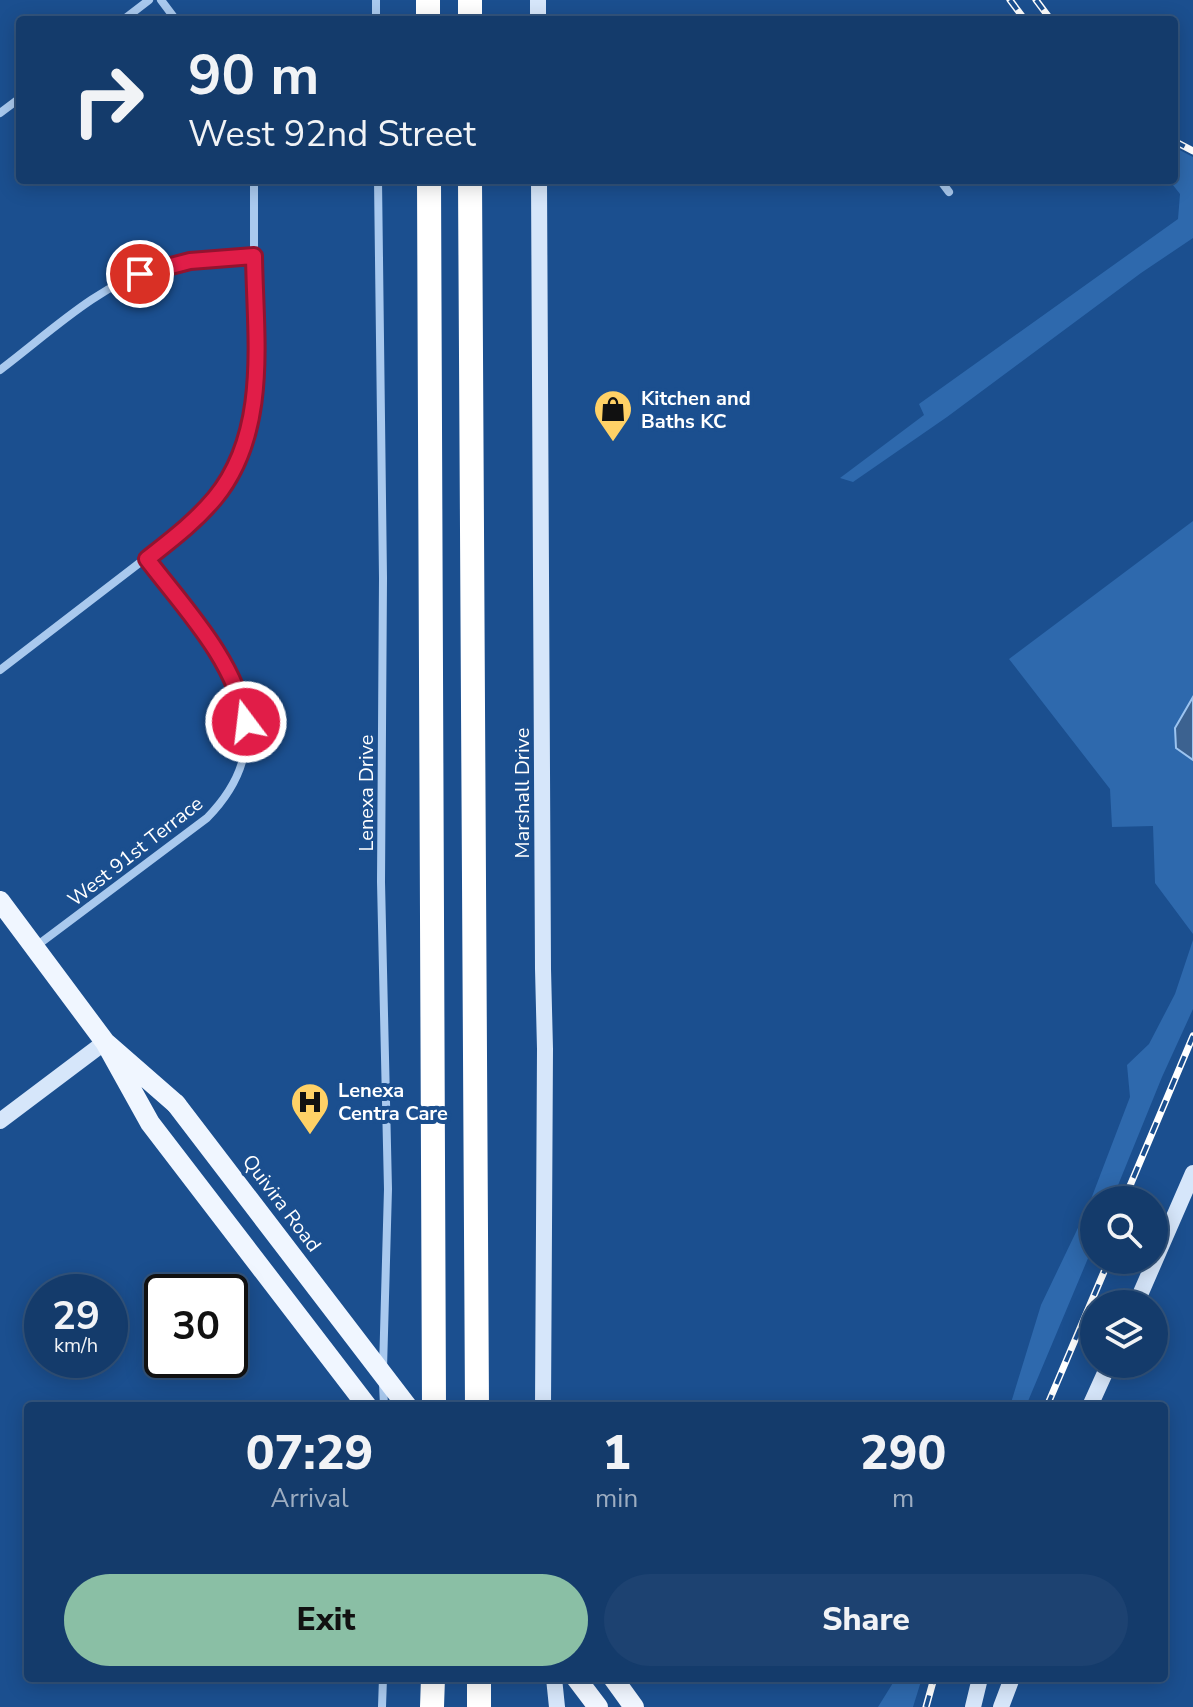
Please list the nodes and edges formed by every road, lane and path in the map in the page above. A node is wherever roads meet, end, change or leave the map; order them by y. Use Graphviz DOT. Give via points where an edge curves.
graph roads {
  1 [pos="149,0"];
  2 [pos="128,16"];
  3 [pos="254,184"];
  4 [pos="378,184"];
  5 [pos="429,184"];
  6 [pos="470,184"];
  7 [pos="539,184"];
  8 [pos="943,184"];
  9 [pos="949,192"];
  10 [pos="254,256"];
  11 [pos="0,370"];
  12 [pos="147,559"];
  13 [pos="0,670"];
  14 [pos="0,901"];
  15 [pos="35,947"];
  16 [pos="105,1042"];
  17 [pos="0,1121"];
  18 [pos="1193,1173"];
  19 [pos="1142,1290"];
  20 [pos="1105,1378"];
  21 [pos="1108,1378"];
  22 [pos="364,1402"];
  23 [pos="384,1402"];
  24 [pos="404,1402"];
  25 [pos="434,1402"];
  26 [pos="477,1402"];
  27 [pos="543,1402"];
  28 [pos="1092,1402"];
  29 [pos="1101,1402"];
  30 [pos="383,1682"];
  31 [pos="434,1682"];
  32 [pos="479,1682"];
  33 [pos="554,1682"];
  34 [pos="579,1682"];
  35 [pos="616,1682"];
  36 [pos="979,1682"];
  37 [pos="1010,1682"];
  38 [pos="382,1707"];
  39 [pos="433,1707"];
  40 [pos="479,1707"];
  41 [pos="557,1707"];
  42 [pos="598,1707"];
  43 [pos="634,1707"];
  44 [pos="973,1707"];
  45 [pos="1001,1707"];
  1 -- 2 [label="street"];
  3 -- 10 [label="street"];
  4 -- 23 [label="street, Lenexa Drive" via="388,1189"];
  5 -- 25 [label="highway"];
  6 -- 26 [label="highway"];
  7 -- 27 [label="street, Marshall Drive"];
  8 -- 9 [label="street"];
  10 -- 11 [label="street" via="190,261 123,281"];
  10 -- 12 [label="street" via="254,401 242,451 208,507"];
  12 -- 13 [label="street"];
  12 -- 15 [label="street, West 91st Terrace" via="230,671 246,722 240,769 207,818"];
  14 -- 15 [label="main road, Quivira Road"];
  15 -- 16 [label="main road, Quivira Road"];
  16 -- 17 [label="street"];
  16 -- 22 [label="main road, Quivira Road" via="150,1123"];
  16 -- 24 [label="main road, Quivira Road, bridge" via="176,1104"];
  18 -- 19 [label="street"];
  20 -- 28 [label="street"];
  21 -- 29 [label="street"];
  30 -- 38 [label="street"];
  31 -- 39 [label="highway"];
  32 -- 40 [label="highway"];
  33 -- 41 [label="street"];
  34 -- 42 [label="main road"];
  35 -- 43 [label="main road"];
  36 -- 44 [label="street"];
  37 -- 45 [label="street"];
}
